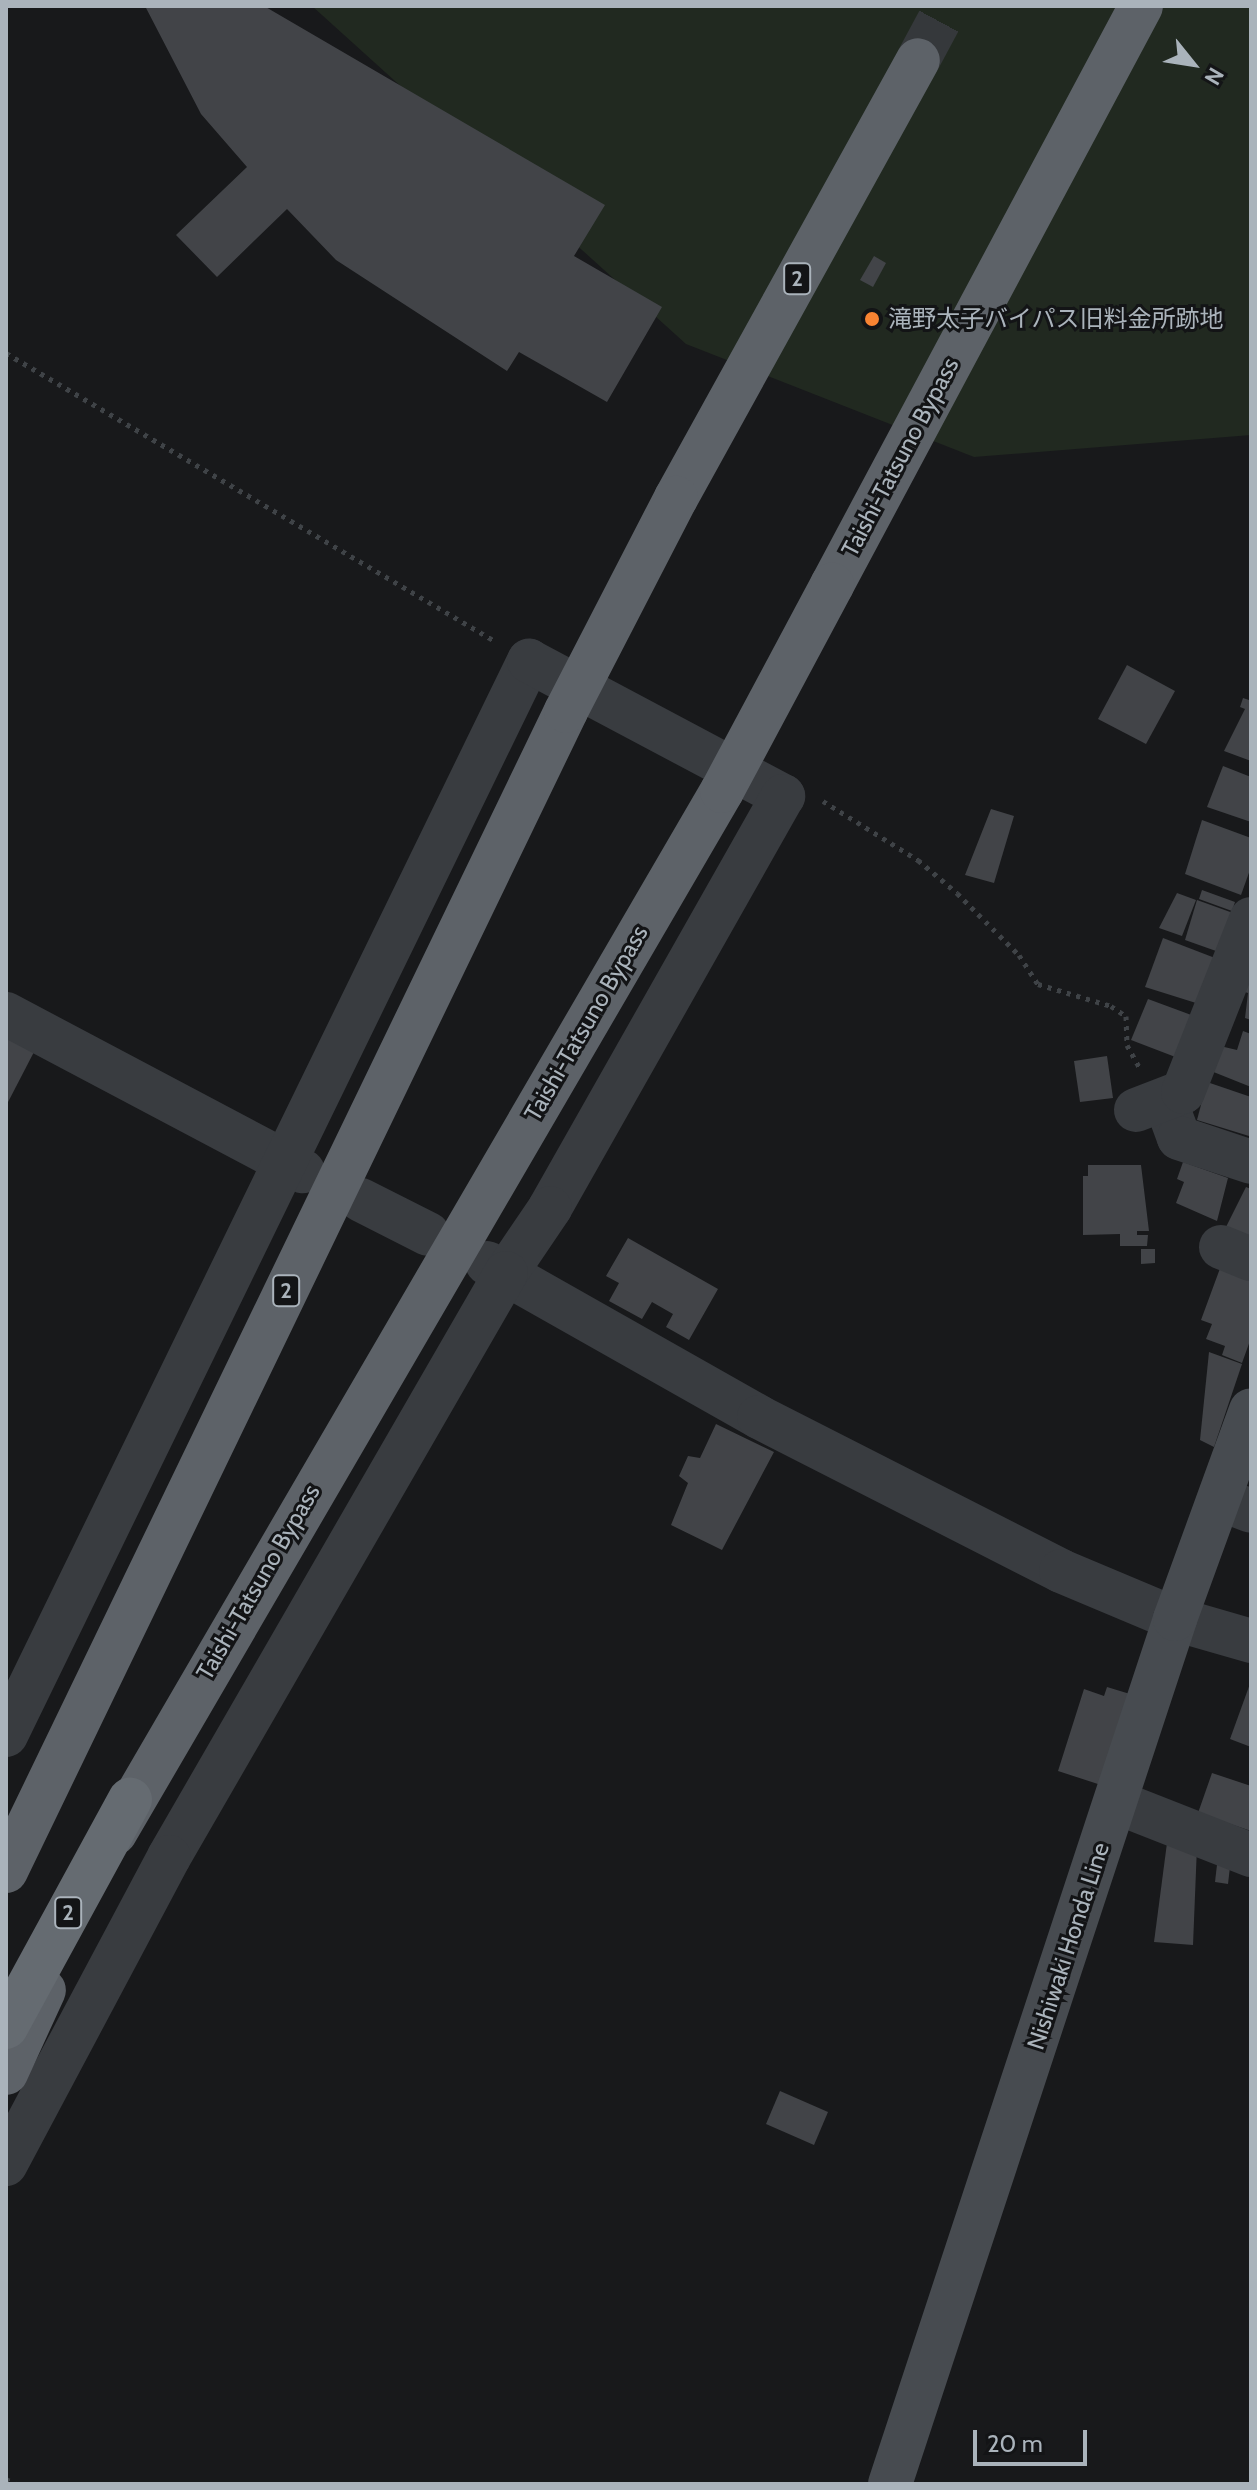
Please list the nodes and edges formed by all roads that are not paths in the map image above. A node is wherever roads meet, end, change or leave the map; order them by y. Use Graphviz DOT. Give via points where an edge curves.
graph roads {
  1 [pos="1141,6"];
  2 [pos="918,60"];
  3 [pos="1251,919"];
  4 [pos="6,1014"];
  5 [pos="1251,1162"];
  6 [pos="292,1166"];
  7 [pos="361,1200"];
  8 [pos="428,1234"];
  9 [pos="496,1268"];
  10 [pos="1251,1410"];
  11 [pos="1236,1505"];
  12 [pos="1175,1619"];
  13 [pos="1251,1641"];
  14 [pos="6,1735"];
  15 [pos="130,1800"];
  16 [pos="1116,1802"];
  17 [pos="1251,1855"];
  18 [pos="6,1871"];
  19 [pos="6,2027"];
  20 [pos="6,2073"];
  21 [pos="6,2164"];
  22 [pos="890,2484"];
  1 -- 15 [label="highway, Taishi-Tatsuno Bypass / 2, bridge" via="722,791"];
  2 -- 18 [label="highway, 2, bridge" via="676,498 566,711"];
  3 -- 5 [label="street" via="1183,1092 1153,1104 1179,1138"];
  4 -- 6 [label="street"];
  6 -- 9 [label="street" via="529,661 783,796 550,1208"];
  6 -- 14 [label="street"];
  7 -- 8 [label="street"];
  9 -- 12 [label="street" via="759,1417 1061,1571"];
  9 -- 21 [label="street" via="169,1857"];
  10 -- 11 [label="main road, Nishiwaki Honda Line"];
  11 -- 12 [label="main road, Nishiwaki Honda Line"];
  12 -- 13 [label="street"];
  12 -- 16 [label="main road, Nishiwaki Honda Line"];
  15 -- 19 [label="highway, Taishi-Tatsuno Bypass / 2"];
  15 -- 20 [label="highway"];
  16 -- 17 [label="street"];
  16 -- 22 [label="main road, Nishiwaki Honda Line"];
}
